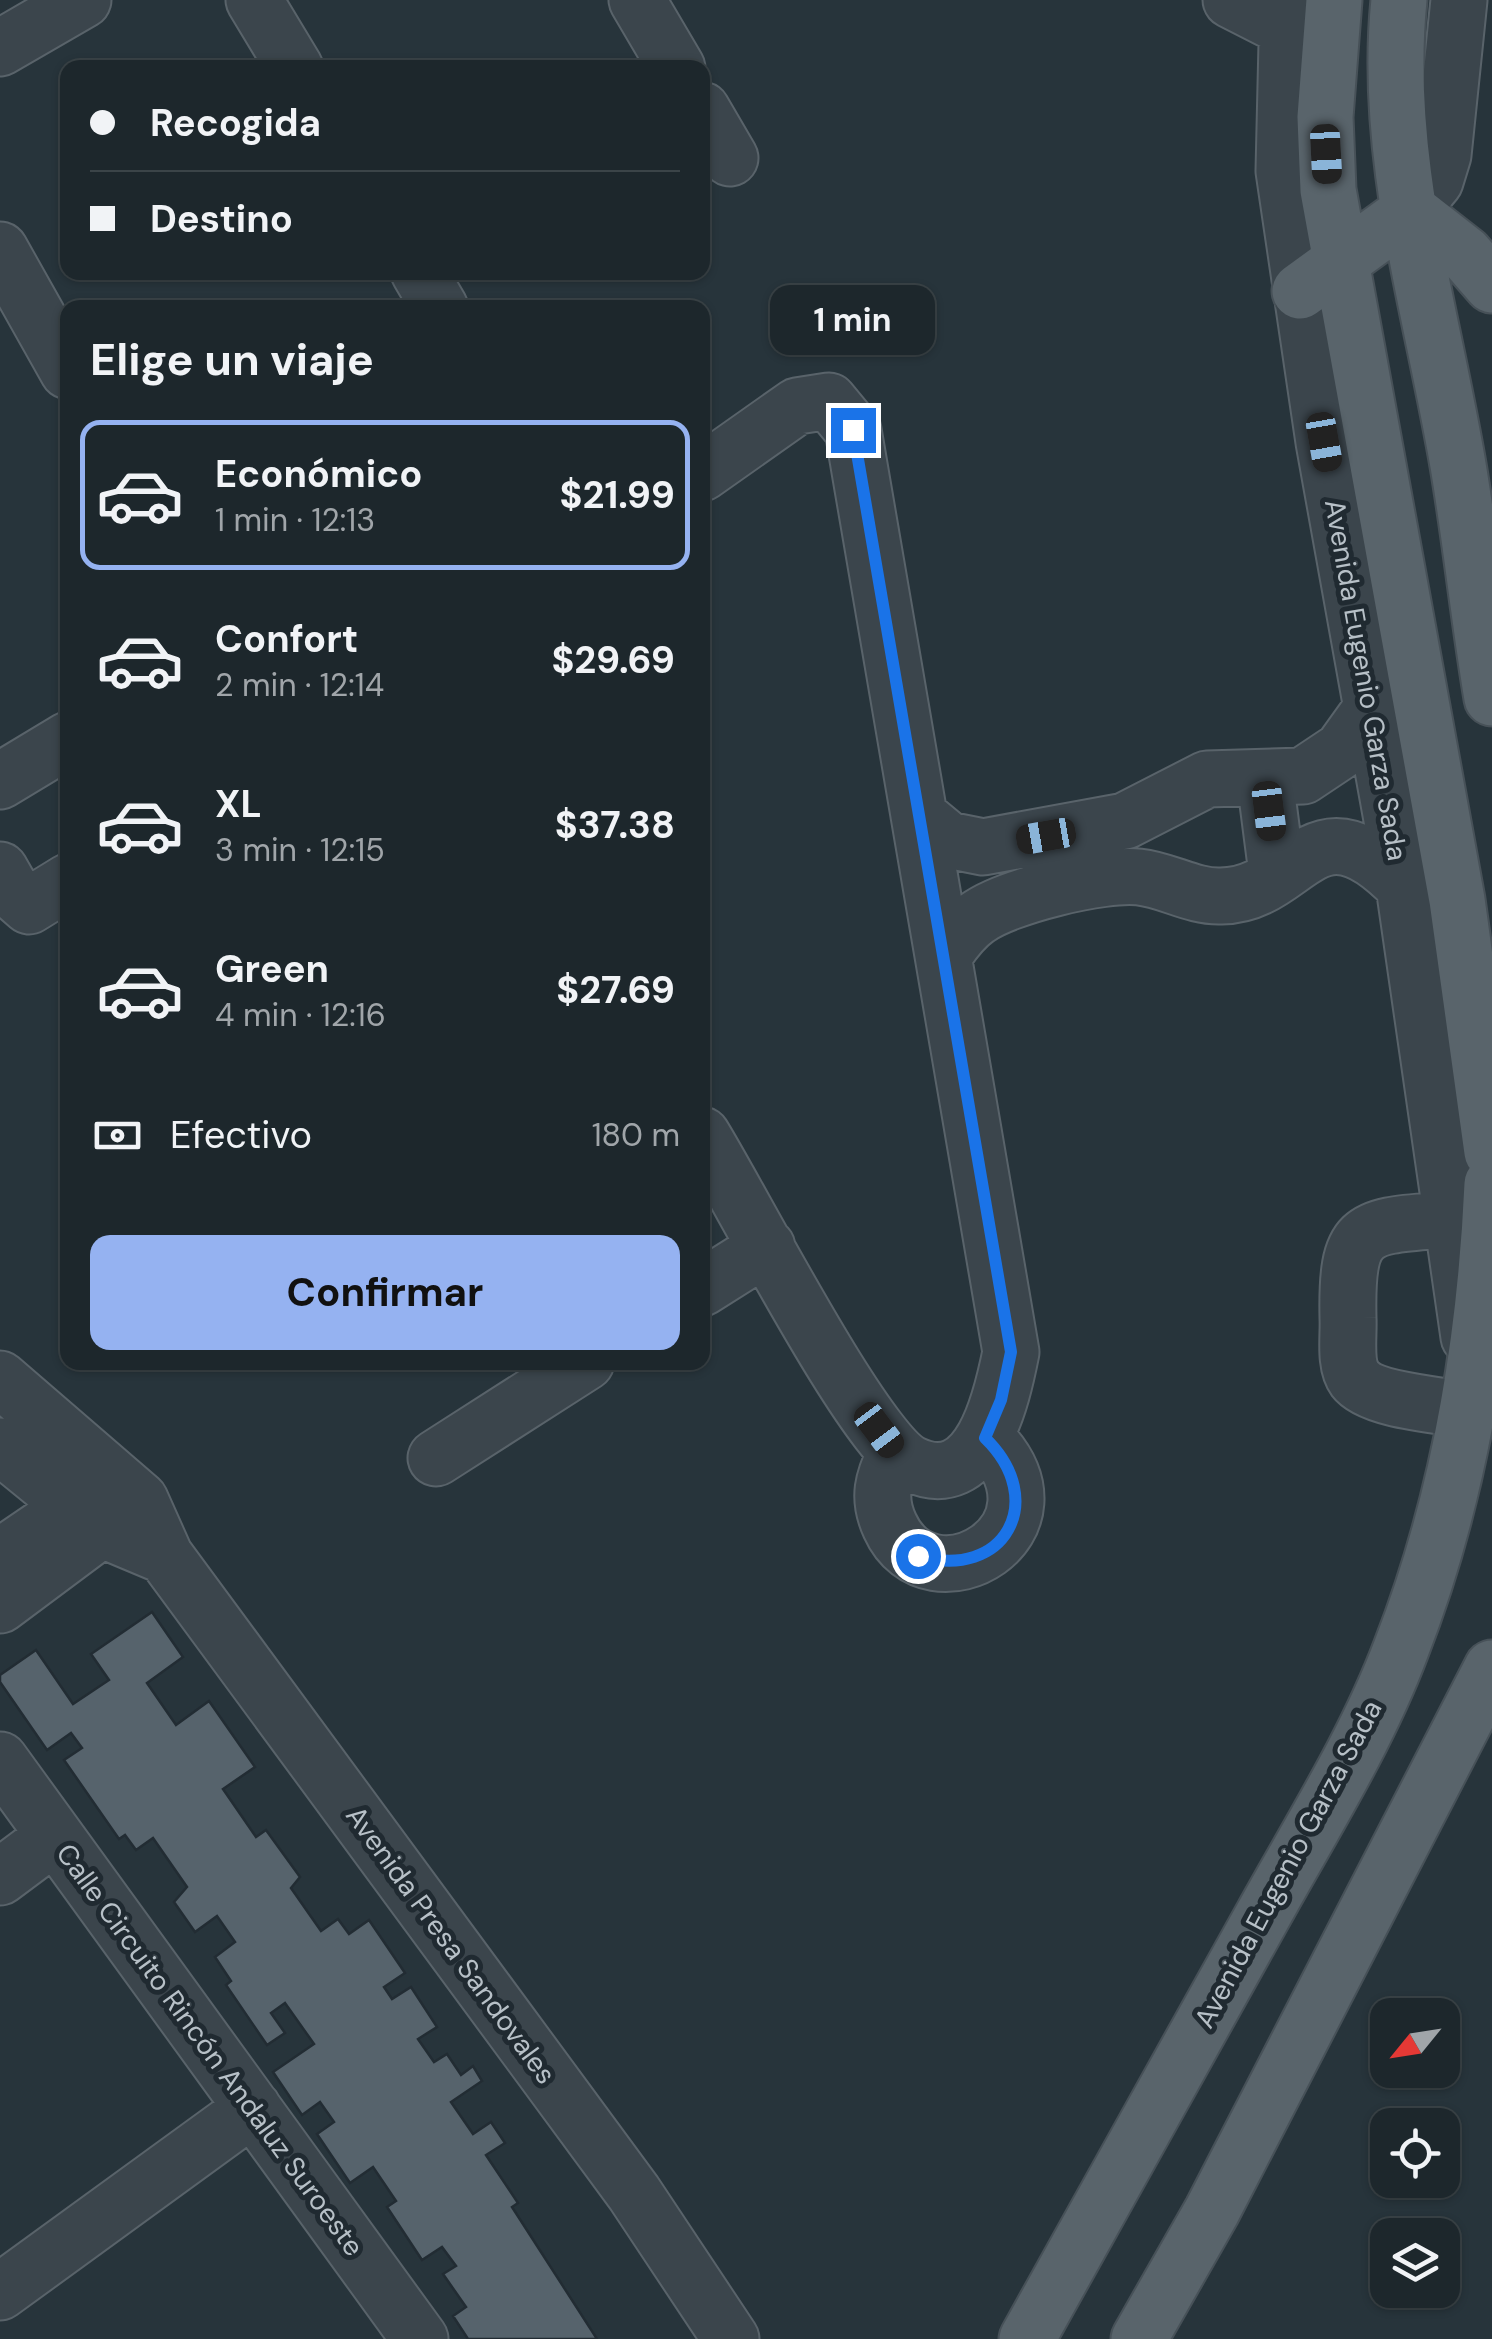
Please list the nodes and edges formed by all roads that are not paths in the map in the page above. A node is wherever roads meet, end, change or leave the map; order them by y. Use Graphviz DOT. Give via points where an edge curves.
graph roads {
  1 [pos="83,0"];
  2 [pos="254,0"];
  3 [pos="638,0"];
  4 [pos="1232,0"];
  5 [pos="1334,0"];
  6 [pos="1344,0"];
  7 [pos="1400,0"];
  8 [pos="1459,0"];
  9 [pos="1286,14"];
  10 [pos="0,48"];
  11 [pos="290,60"];
  12 [pos="672,60"];
  13 [pos="710,124"];
  14 [pos="730,158"];
  15 [pos="1401,218"];
  16 [pos="0,250"];
  17 [pos="1320,277"];
  18 [pos="1492,284"];
  19 [pos="60,357"];
  20 [pos="710,467"];
  21 [pos="1487,644"];
  22 [pos="1492,698"];
  23 [pos="1370,711"];
  24 [pos="60,745"];
  25 [pos="1264,780"];
  26 [pos="0,782"];
  27 [pos="919,816"];
  28 [pos="0,870"];
  29 [pos="1277,873"];
  30 [pos="1404,886"];
  31 [pos="60,887"];
  32 [pos="946,952"];
  33 [pos="710,1149"];
  34 [pos="1492,1152"];
  35 [pos="1472,1202"];
  36 [pos="767,1247"];
  37 [pos="710,1283"];
  38 [pos="574,1370"];
  39 [pos="0,1379"];
  40 [pos="1469,1385"];
  41 [pos="985,1438"];
  42 [pos="0,1446"];
  43 [pos="896,1452"];
  44 [pos="436,1458"];
  45 [pos="107,1503"];
  46 [pos="0,1557"];
  47 [pos="0,1605"];
  48 [pos="1492,1668"];
  49 [pos="0,1760"];
  50 [pos="55,1836"];
  51 [pos="0,1876"];
  52 [pos="253,2108"];
  53 [pos="0,2292"];
  54 [pos="420,2339"];
  55 [pos="731,2339"];
  56 [pos="1027,2339"];
  57 [pos="1139,2339"];
  1 -- 10 [label="street"];
  2 -- 11 [label="street"];
  3 -- 12 [label="street"];
  4 -- 9 [label="street"];
  5 -- 17 [label="main road, Avenida Eugenio Garza Sada"];
  6 -- 15 [label="main road" via="1368,52"];
  7 -- 15 [label="main road"];
  8 -- 15 [label="street" via="1443,155 1435,181"];
  9 -- 17 [label="street, Avenida Eugenio Garza Sada" via="1284,171"];
  13 -- 14 [label="street"];
  15 -- 17 [label="main road"];
  15 -- 18 [label="main road" via="1465,254"];
  15 -- 21 [label="main road" via="1458,465"];
  16 -- 19 [label="street"];
  17 -- 23 [label="street, Avenida Eugenio Garza Sada"];
  17 -- 34 [label="main road, Avenida Eugenio Garza Sada" via="1457,900"];
  20 -- 27 [label="street" via="797,406 830,401 853,430"];
  21 -- 22 [label="main road"];
  23 -- 25 [label="street" via="1330,760 1303,776"];
  23 -- 30 [label="street, Avenida Eugenio Garza Sada"];
  24 -- 26 [label="street"];
  25 -- 27 [label="street" via="1207,778 1125,821 984,848 948,840"];
  25 -- 29 [label="street"];
  27 -- 32 [label="street"];
  28 -- 31 [label="street" via="30,906"];
  29 -- 30 [label="street" via="1316,850 1345,848 1379,862"];
  29 -- 32 [label="street" via="1224,896 1136,877 1100,880 992,909"];
  30 -- 35 [label="street, Avenida Eugenio Garza Sada"];
  32 -- 41 [label="street" via="1011,1352"];
  33 -- 36 [label="street"];
  35 -- 40 [label="main road, Avenida Eugenio Garza Sada" via="1488,1271"];
  35 -- 40 [label="street" via="1364,1235 1347,1266 1348,1362 1355,1378 1371,1392"];
  36 -- 37 [label="street"];
  36 -- 43 [label="street" via="862,1408"];
  38 -- 44 [label="street"];
  39 -- 45 [label="street, Avenida Presa Sandovales"];
  40 -- 56 [label="main road, Avenida Eugenio Garza Sada" via="1435,1546 1400,1651 1323,1807"];
  41 -- 43 [label="street" via="962,1463 944,1469 910,1463"];
  41 -- 43 [label="street" via="1006,1458 1017,1486 1015,1516 1000,1542 976,1560 946,1564 918,1556 894,1537 882,1510 882,1480"];
  42 -- 45 [label="street, Avenida Presa Sandovales"];
  45 -- 46 [label="street"];
  45 -- 47 [label="street"];
  45 -- 55 [label="street, Avenida Presa Sandovales" via="165,1556 634,2193"];
  48 -- 57 [label="main road" via="1222,2194"];
  49 -- 50 [label="street, Calle Circuito Rincón Andaluz Suroeste"];
  50 -- 51 [label="street"];
  50 -- 52 [label="street, Calle Circuito Rincón Andaluz Suroeste"];
  52 -- 53 [label="street"];
  52 -- 54 [label="street, Calle Circuito Rincón Andaluz Suroeste"];
}
